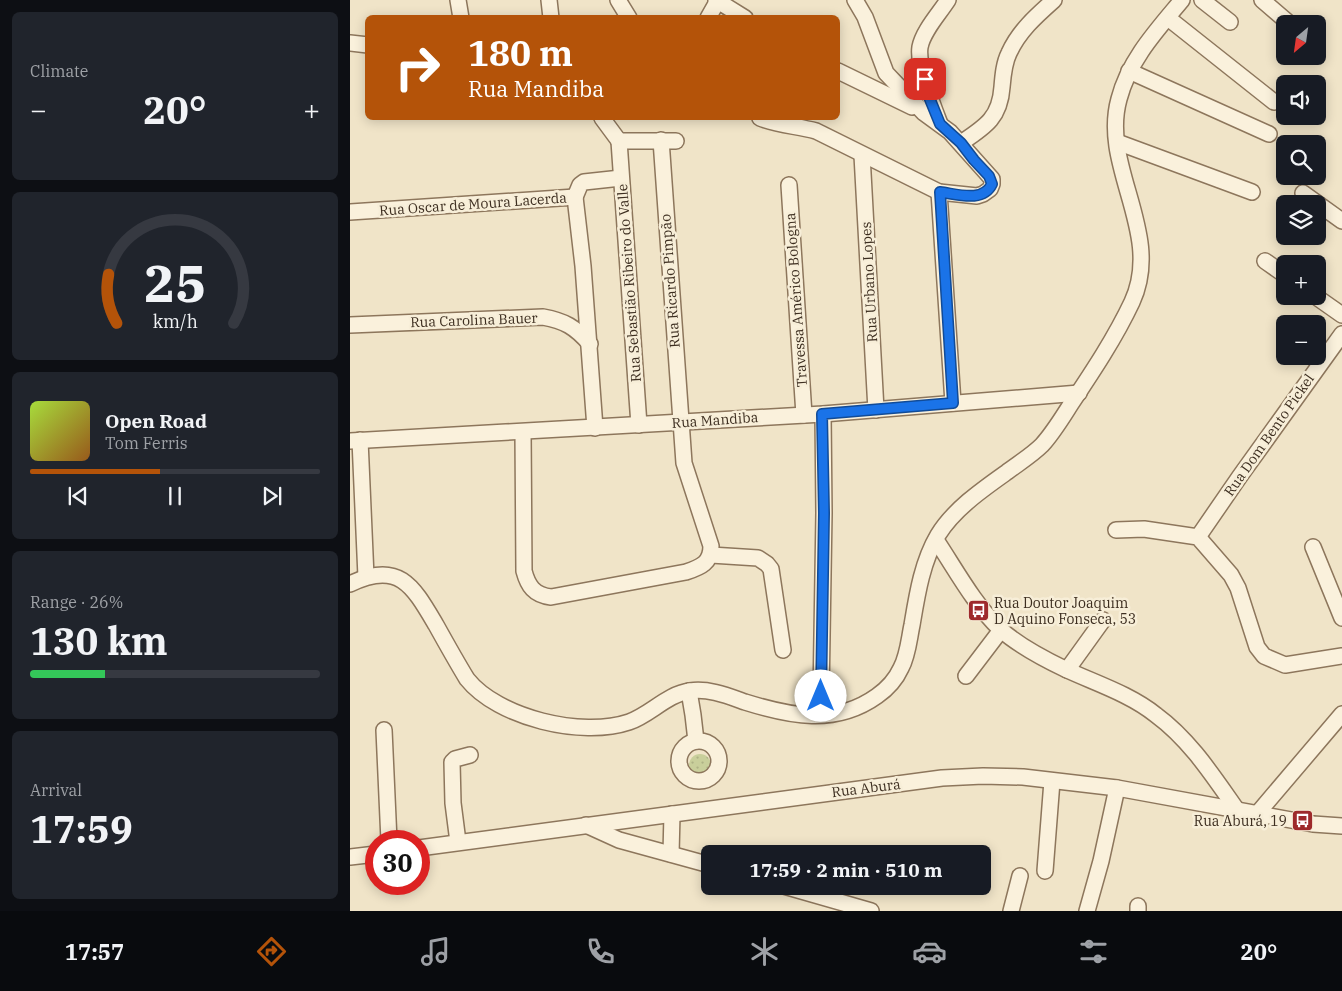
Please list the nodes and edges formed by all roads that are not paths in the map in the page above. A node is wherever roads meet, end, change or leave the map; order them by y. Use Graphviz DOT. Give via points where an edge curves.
graph roads {
  1 [pos="458,0"];
  2 [pos="549,0"];
  3 [pos="618,0"];
  4 [pos="855,0"];
  5 [pos="948,0"];
  6 [pos="1054,0"];
  7 [pos="1182,0"];
  8 [pos="1202,0"];
  9 [pos="1262,0"];
  10 [pos="717,1"];
  11 [pos="461,15"];
  12 [pos="551,15"];
  13 [pos="627,15"];
  14 [pos="710,15"];
  15 [pos="740,15"];
  16 [pos="1280,15"];
  17 [pos="1168,18"];
  18 [pos="1230,22"];
  19 [pos="350,43"];
  20 [pos="365,45"];
  21 [pos="1129,70"];
  22 [pos="840,72"];
  23 [pos="1274,102"];
  24 [pos="924,113"];
  25 [pos="603,120"];
  26 [pos="766,120"];
  27 [pos="940,124"];
  28 [pos="1269,134"];
  29 [pos="661,140"];
  30 [pos="619,141"];
  31 [pos="676,141"];
  32 [pos="1117,142"];
  33 [pos="961,143"];
  34 [pos="862,155"];
  35 [pos="621,178"];
  36 [pos="789,185"];
  37 [pos="940,192"];
  38 [pos="1252,192"];
  39 [pos="1304,193"];
  40 [pos="575,197"];
  41 [pos="350,212"];
  42 [pos="1342,221"];
  43 [pos="1265,262"];
  44 [pos="1276,269"];
  45 [pos="1326,304"];
  46 [pos="1342,315"];
  47 [pos="350,325"];
  48 [pos="1342,334"];
  49 [pos="590,344"];
  50 [pos="1079,393"];
  51 [pos="953,403"];
  52 [pos="876,410"];
  53 [pos="822,414"];
  54 [pos="804,415"];
  55 [pos="680,423"];
  56 [pos="639,425"];
  57 [pos="595,428"];
  58 [pos="524,432"];
  59 [pos="355,441"];
  60 [pos="1116,530"];
  61 [pos="1198,537"];
  62 [pos="936,540"];
  63 [pos="1314,547"];
  64 [pos="711,555"];
  65 [pos="366,577"];
  66 [pos="350,584"];
  67 [pos="1342,618"];
  68 [pos="1103,620"];
  69 [pos="1001,630"];
  70 [pos="783,650"];
  71 [pos="1342,656"];
  72 [pos="1066,670"];
  73 [pos="966,676"];
  74 [pos="689,691"];
  75 [pos="821,696"];
  76 [pos="1342,714"];
  77 [pos="384,730"];
  78 [pos="696,741"];
  79 [pos="470,755"];
  80 [pos="1052,781"];
  81 [pos="700,782"];
  82 [pos="1117,788"];
  83 [pos="702,809"];
  84 [pos="1237,810"];
  85 [pos="672,814"];
  86 [pos="1257,814"];
  87 [pos="1313,824"];
  88 [pos="586,825"];
  89 [pos="1342,826"];
  90 [pos="389,830"];
  91 [pos="1342,833"];
  92 [pos="458,842"];
  93 [pos="430,846"];
  94 [pos="671,854"];
  95 [pos="365,855"];
  96 [pos="350,857"];
  97 [pos="701,862"];
  98 [pos="1045,871"];
  99 [pos="1020,876"];
  100 [pos="815,895"];
  101 [pos="871,911"];
  102 [pos="1011,911"];
  103 [pos="1087,911"];
  1 -- 11 [label="street"];
  2 -- 12 [label="street"];
  3 -- 13 [label="street"];
  4 -- 24 [label="street" via="865,17 886,73"];
  5 -- 27 [label="street" via="920,48 929,97"];
  6 -- 33 [label="street" via="1029,22 1008,54 1002,96 991,122"];
  7 -- 17 [label="street"];
  8 -- 18 [label="street"];
  9 -- 16 [label="street"];
  10 -- 14 [label="street"];
  10 -- 15 [label="street"];
  17 -- 21 [label="street"];
  17 -- 23 [label="street"];
  19 -- 20 [label="street"];
  21 -- 28 [label="street"];
  21 -- 32 [label="street" via="1118,101"];
  22 -- 24 [label="street"];
  24 -- 27 [label="street"];
  25 -- 30 [label="street"];
  26 -- 34 [label="street" via="816,132"];
  27 -- 33 [label="street"];
  29 -- 30 [label="street"];
  29 -- 31 [label="street"];
  29 -- 55 [label="street, Rua Ricardo Pimpão"];
  30 -- 35 [label="street, Rua Sebastião Ribeiro do Valle"];
  32 -- 38 [label="street"];
  32 -- 50 [label="street" via="1139,232 1142,272 1115,335"];
  33 -- 37 [label="street" via="992,179 990,189 977,196"];
  34 -- 37 [label="street"];
  34 -- 52 [label="street, Rua Urbano Lopes"];
  35 -- 40 [label="street" via="584,182"];
  35 -- 56 [label="street, Rua Sebastião Ribeiro do Valle"];
  36 -- 54 [label="street, Travessa Américo Bologna"];
  37 -- 51 [label="street"];
  39 -- 42 [label="street"];
  40 -- 41 [label="street, Rua Oscar de Moura Lacerda"];
  40 -- 49 [label="street, Rua Oscar de Moura Lacerda"];
  43 -- 44 [label="street"];
  45 -- 46 [label="street"];
  47 -- 49 [label="street, Rua Carolina Bauer" via="543,316 579,331"];
  48 -- 61 [label="street, Rua Dom Bento Pickel"];
  49 -- 57 [label="street, Rua Oscar de Moura Lacerda"];
  50 -- 51 [label="street, Rua Mandiba"];
  50 -- 62 [label="street" via="1042,444 974,497 952,518"];
  51 -- 52 [label="street, Rua Mandiba"];
  52 -- 53 [label="street, Rua Mandiba"];
  53 -- 54 [label="street, Rua Mandiba"];
  53 -- 75 [label="street"];
  54 -- 55 [label="street, Rua Mandiba"];
  55 -- 56 [label="street, Rua Mandiba"];
  55 -- 64 [label="street, Rua Ricardo Pimpão" via="686,472 707,530"];
  56 -- 57 [label="street, Rua Mandiba"];
  57 -- 58 [label="street, Rua Mandiba"];
  58 -- 59 [label="street, Rua Mandiba"];
  58 -- 64 [label="street" via="524,571 527,583 534,591 550,597 686,572 704,564"];
  59 -- 65 [label="street"];
  60 -- 61 [label="street" via="1144,529"];
  61 -- 71 [label="street" via="1231,575 1257,646 1264,656 1285,665"];
  62 -- 69 [label="street" via="974,599"];
  62 -- 74 [label="street" via="921,580 902,668 876,697 821,717 762,707 705,691"];
  63 -- 67 [label="street"];
  64 -- 70 [label="street" via="758,558 767,564"];
  65 -- 66 [label="street"];
  65 -- 74 [label="street" via="386,574 414,589 473,686 482,695 522,714 564,725 587,728 613,726 642,716"];
  68 -- 72 [label="street"];
  69 -- 72 [label="street"];
  69 -- 73 [label="street"];
  72 -- 84 [label="street" via="1138,702 1155,713 1187,743"];
  74 -- 78 [label="street"];
  76 -- 86 [label="street"];
  77 -- 90 [label="street"];
  78 -- 81 [label="street" via="685,746 679,763 688,778"];
  78 -- 81 [label="street" via="708,743 719,756 716,773"];
  79 -- 92 [label="street" via="455,758 452,762"];
  80 -- 82 [label="street, Rua Aburá"];
  80 -- 83 [label="street, Rua Aburá" via="1023,777 942,778"];
  80 -- 98 [label="street"];
  81 -- 83 [label="street"];
  82 -- 84 [label="street, Rua Aburá"];
  82 -- 103 [label="street"];
  83 -- 85 [label="street, Rua Aburá"];
  84 -- 86 [label="street, Rua Aburá"];
  85 -- 88 [label="street, Rua Aburá"];
  85 -- 94 [label="street"];
  86 -- 87 [label="street, Rua Aburá"];
  87 -- 89 [label="street, Rua Aburá"];
  87 -- 91 [label="street, Rua Aburá"];
  88 -- 92 [label="street, Rua Aburá"];
  88 -- 94 [label="street" via="619,840"];
  92 -- 93 [label="street, Rua Aburá"];
  94 -- 97 [label="street"];
  95 -- 96 [label="street"];
  99 -- 102 [label="street"];
  100 -- 101 [label="street"];
}
